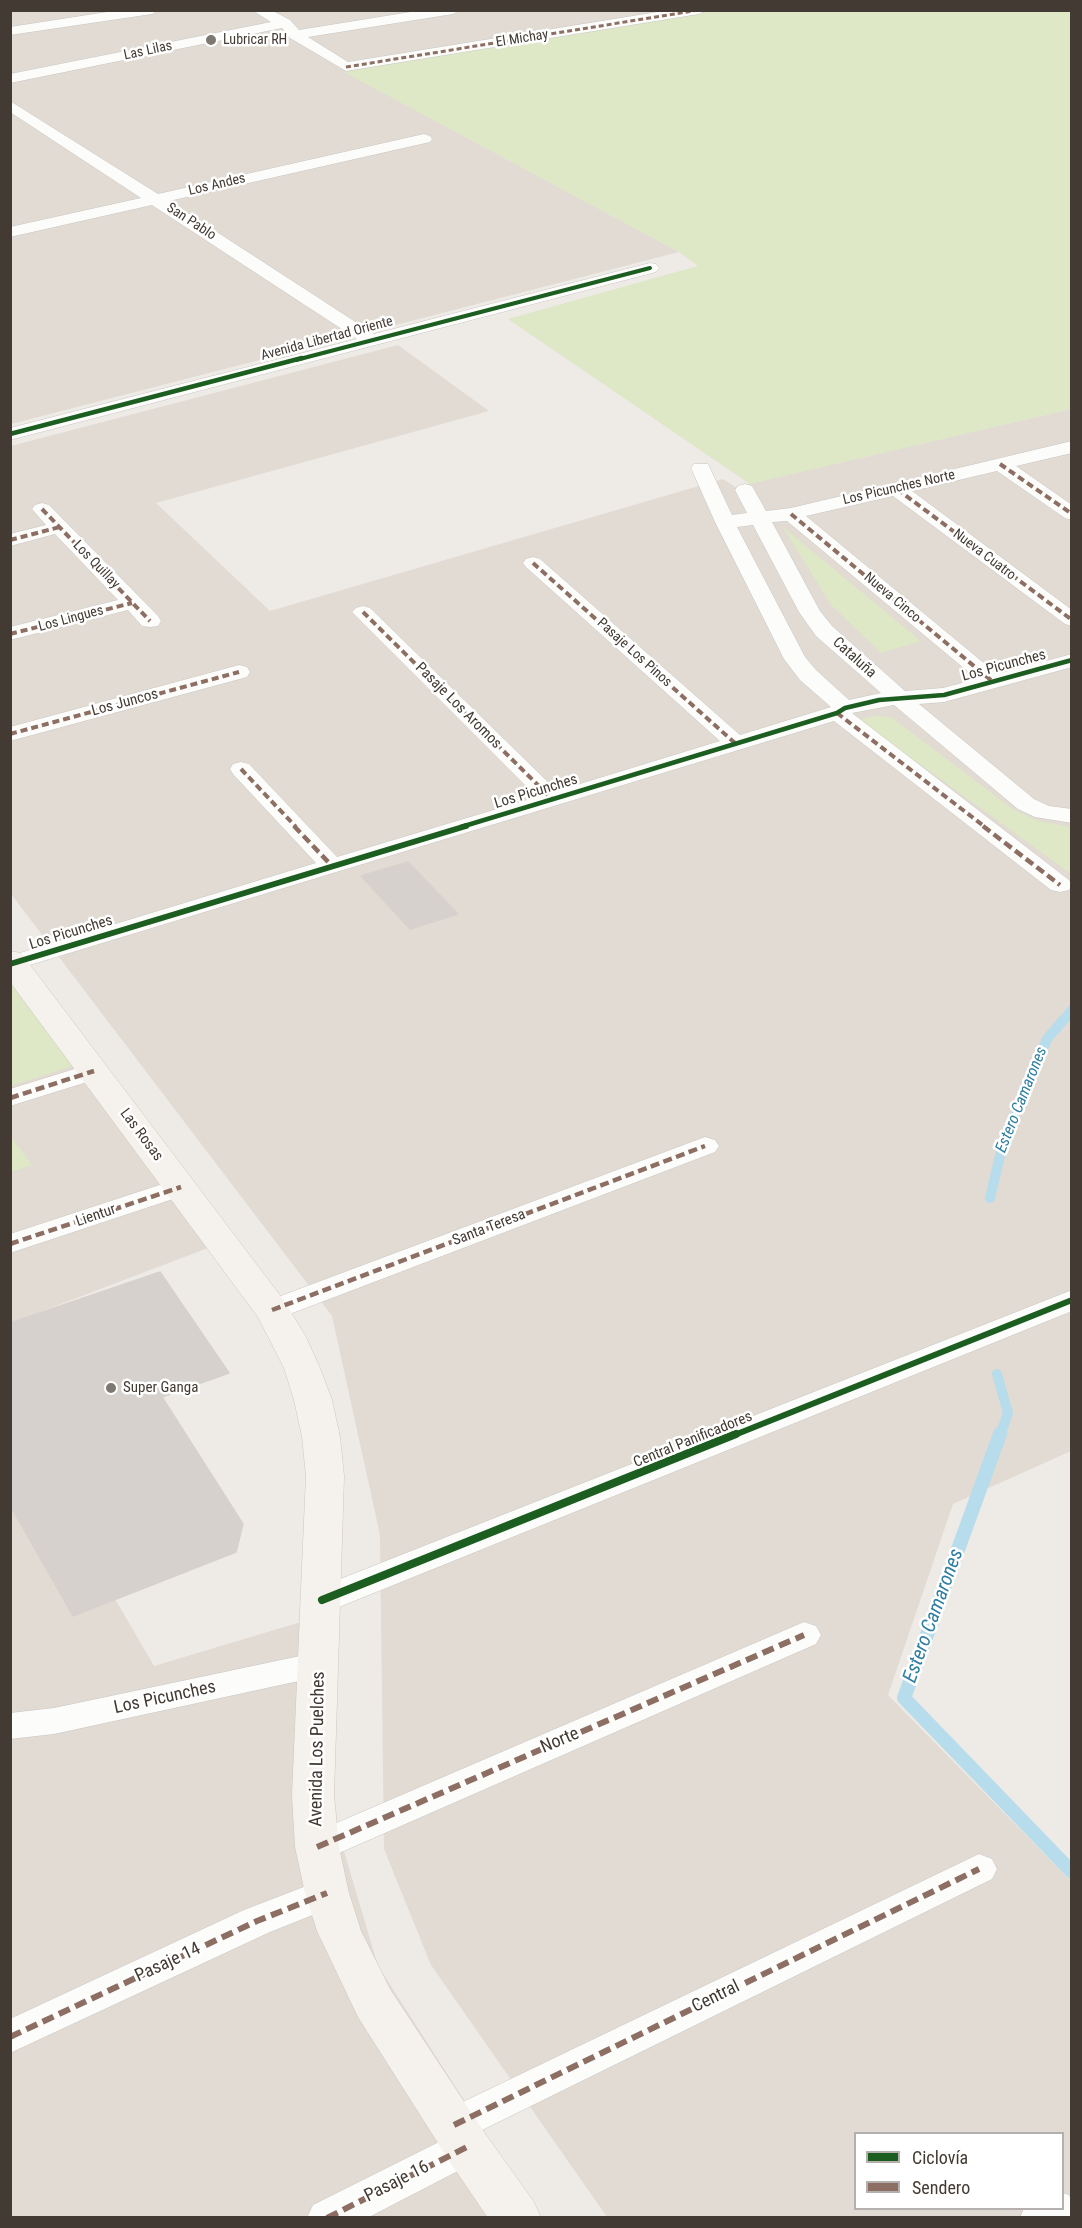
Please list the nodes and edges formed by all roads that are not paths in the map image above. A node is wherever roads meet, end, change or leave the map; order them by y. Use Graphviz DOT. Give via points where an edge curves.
graph roads {
  1 [pos="34,10"];
  2 [pos="152,10"];
  3 [pos="259,10"];
  4 [pos="453,10"];
  5 [pos="699,10"];
  6 [pos="285,23"];
  7 [pos="50,26"];
  8 [pos="10,32"];
  9 [pos="295,35"];
  10 [pos="10,79"];
  11 [pos="10,105"];
  12 [pos="424,139"];
  13 [pos="155,199"];
  14 [pos="10,232"];
  15 [pos="650,268"];
  16 [pos="371,340"];
  17 [pos="10,434"];
  18 [pos="1071,447"];
  19 [pos="1000,464"];
  20 [pos="701,468"];
  21 [pos="897,489"];
  22 [pos="745,490"];
  23 [pos="42,508"];
  24 [pos="791,514"];
  25 [pos="1071,514"];
  26 [pos="759,519"];
  27 [pos="725,522"];
  28 [pos="60,527"];
  29 [pos="10,540"];
  30 [pos="533,563"];
  31 [pos="132,603"];
  32 [pos="363,612"];
  33 [pos="1071,620"];
  34 [pos="150,621"];
  35 [pos="10,634"];
  36 [pos="1071,660"];
  37 [pos="239,672"];
  38 [pos="992,681"];
  39 [pos="900,699"];
  40 [pos="841,710"];
  41 [pos="10,734"];
  42 [pos="736,744"];
  43 [pos="241,769"];
  44 [pos="552,799"];
  45 [pos="1071,816"];
  46 [pos="332,866"];
  47 [pos="1060,885"];
  48 [pos="11,962"];
  49 [pos="94,1071"];
  50 [pos="10,1098"];
  51 [pos="705,1146"];
  52 [pos="181,1187"];
  53 [pos="10,1244"];
  54 [pos="1071,1300"];
  55 [pos="272,1310"];
  56 [pos="322,1600"];
  57 [pos="804,1635"];
  58 [pos="319,1665"];
  59 [pos="10,1726"];
  60 [pos="317,1847"];
  61 [pos="979,1869"];
  62 [pos="327,1893"];
  63 [pos="10,2037"];
  64 [pos="460,2136"];
  65 [pos="327,2217"];
  66 [pos="517,2217"];
  1 -- 7 [label="street"];
  2 -- 7 [label="street"];
  3 -- 6 [label="street"];
  4 -- 9 [label="street"];
  5 -- 9 [label="street, El Michay" via="346,67"];
  6 -- 9 [label="street"];
  6 -- 10 [label="street, Las Lilas"];
  7 -- 8 [label="street"];
  11 -- 13 [label="street, San Pablo"];
  12 -- 13 [label="street, Los Andes"];
  13 -- 14 [label="street, Los Andes"];
  13 -- 16 [label="street, San Pablo"];
  15 -- 16 [label="street, Avenida Libertad Oriente"];
  16 -- 17 [label="street, Avenida Libertad Oriente"];
  18 -- 19 [label="street, Los Picunches Norte"];
  19 -- 21 [label="street, Los Picunches Norte"];
  19 -- 25 [label="street"];
  20 -- 27 [label="street"];
  21 -- 24 [label="street, Los Picunches Norte"];
  21 -- 33 [label="street, Nueva Cuatro"];
  22 -- 26 [label="street, Cataluña"];
  23 -- 28 [label="street, Los Quillay"];
  24 -- 26 [label="street, Los Picunches Norte"];
  24 -- 38 [label="street, Nueva Cinco"];
  26 -- 27 [label="street, Los Picunches Norte"];
  26 -- 39 [label="street, Cataluña" via="824,631"];
  27 -- 40 [label="street" via="795,659"];
  28 -- 29 [label="street"];
  28 -- 31 [label="street, Los Quillay"];
  30 -- 42 [label="street, Pasaje Los Pinos"];
  31 -- 34 [label="street, Los Quillay"];
  31 -- 35 [label="street, Los Lingues"];
  32 -- 44 [label="street, Pasaje Los Aromos"];
  36 -- 38 [label="street, Los Picunches"];
  37 -- 41 [label="street, Los Juncos"];
  38 -- 39 [label="street, Los Picunches" via="944,695"];
  39 -- 40 [label="street, Los Picunches" via="867,702"];
  39 -- 45 [label="street, Cataluña" via="1026,804 1043,812"];
  40 -- 42 [label="street, Los Picunches"];
  40 -- 47 [label="street"];
  42 -- 44 [label="street, Los Picunches"];
  43 -- 46 [label="street"];
  44 -- 46 [label="street, Los Picunches"];
  46 -- 48 [label="street, Los Picunches"];
  48 -- 49 [label="main road, Las Rosas"];
  49 -- 50 [label="street"];
  49 -- 52 [label="main road, Las Rosas"];
  51 -- 55 [label="street, Santa Teresa"];
  52 -- 53 [label="street, Lientur"];
  52 -- 55 [label="main road, Las Rosas"];
  54 -- 56 [label="street, Central Panificadores"];
  55 -- 56 [label="main road, Avenida Los Puelches" via="302,1368 321,1437 326,1476"];
  56 -- 58 [label="main road, Avenida Los Puelches"];
  57 -- 60 [label="street, Norte"];
  58 -- 59 [label="street, Los Picunches" via="65,1719"];
  58 -- 60 [label="main road, Avenida Los Puelches" via="313,1795"];
  60 -- 62 [label="main road, Avenida Los Puelches"];
  61 -- 64 [label="street, Central"];
  62 -- 63 [label="street, Pasaje 14" via="257,1921"];
  62 -- 64 [label="main road, Avenida Los Puelches" via="343,1940 374,2003"];
  64 -- 65 [label="street, Pasaje 16"];
  64 -- 66 [label="main road, Avenida Los Puelches"];
}
